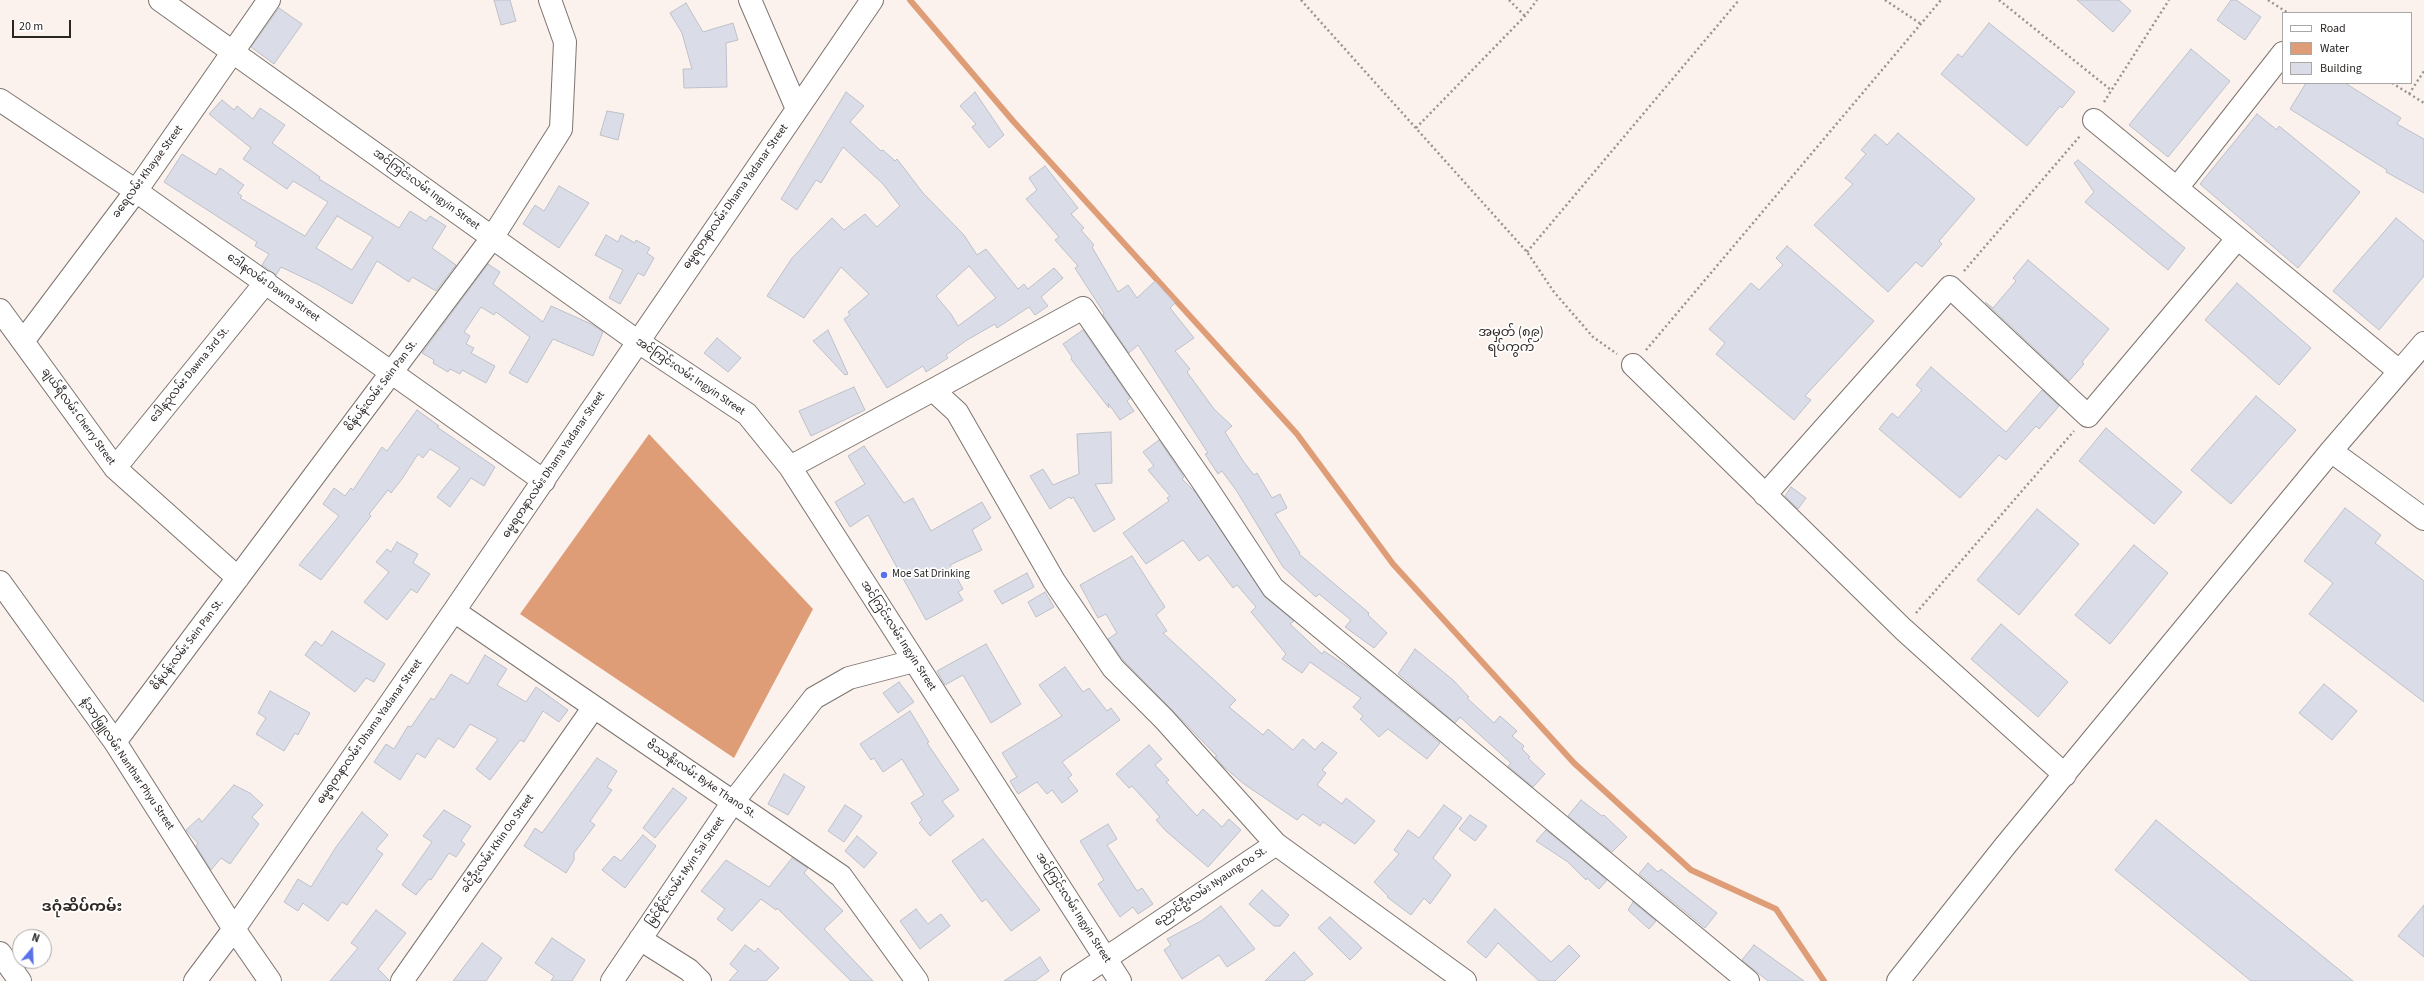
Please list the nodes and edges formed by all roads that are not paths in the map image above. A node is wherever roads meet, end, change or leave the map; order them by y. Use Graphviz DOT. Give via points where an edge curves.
graph roads {
  1 [pos="160,0"];
  2 [pos="270,0"];
  3 [pos="550,0"];
  4 [pos="750,0"];
  5 [pos="872,0"];
  6 [pos="234,52"];
  7 [pos="2282,54"];
  8 [pos="0,100"];
  9 [pos="797,109"];
  10 [pos="2094,120"];
  11 [pos="2177,188"];
  12 [pos="136,191"];
  13 [pos="492,238"];
  14 [pos="2237,239"];
  15 [pos="266,282"];
  16 [pos="0,310"];
  17 [pos="24,340"];
  18 [pos="637,341"];
  19 [pos="2424,343"];
  20 [pos="1633,365"];
  21 [pos="2399,371"];
  22 [pos="392,372"];
  23 [pos="933,390"];
  24 [pos="2331,451"];
  25 [pos="790,467"];
  26 [pos="115,468"];
  27 [pos="544,481"];
  28 [pos="1765,495"];
  29 [pos="2424,519"];
  30 [pos="238,578"];
  31 [pos="0,582"];
  32 [pos="454,611"];
  33 [pos="914,661"];
  34 [pos="594,707"];
  35 [pos="116,742"];
  36 [pos="2065,775"];
  37 [pos="733,802"];
  38 [pos="1276,844"];
  39 [pos="234,929"];
  40 [pos="640,939"];
  41 [pos="0,953"];
  42 [pos="1104,958"];
  43 [pos="20,981"];
  44 [pos="195,981"];
  45 [pos="270,981"];
  46 [pos="402,981"];
  47 [pos="612,981"];
  48 [pos="700,981"];
  49 [pos="917,981"];
  50 [pos="1072,981"];
  51 [pos="1120,981"];
  52 [pos="1465,981"];
  53 [pos="1748,981"];
  54 [pos="1898,981"];
  1 -- 6 [label="street, အင်ကြင်းလမ်း Ingyin Street"];
  2 -- 6 [label="street, ခရေလမ်း Khayae Street"];
  3 -- 13 [label="street, စိန်ပန်းလမ်း Sein Pan St." via="565,42 561,130"];
  4 -- 9 [label="street"];
  5 -- 9 [label="street, ဓမ္မရတနာလမ်း Dhama Yadanar Street"];
  6 -- 12 [label="street, ခရေလမ်း Khayae Street"];
  6 -- 13 [label="street, အင်ကြင်းလမ်း Ingyin Street"];
  7 -- 11 [label="street"];
  8 -- 12 [label="street, ဒေါနလမ်း Dawna Street"];
  9 -- 18 [label="street, ဓမ္မရတနာလမ်း Dhama Yadanar Street"];
  10 -- 11 [label="street"];
  11 -- 14 [label="street"];
  12 -- 15 [label="street, ဒေါနလမ်း Dawna Street"];
  12 -- 17 [label="street, ခရေလမ်း Khayae Street"];
  13 -- 18 [label="street, အင်ကြင်းလမ်း Ingyin Street"];
  13 -- 22 [label="street, စိန်ပန်းလမ်း Sein Pan St."];
  14 -- 21 [label="street"];
  14 -- 28 [label="street" via="2088,416 1950,287"];
  15 -- 22 [label="street, ဒေါနလမ်း Dawna Street"];
  15 -- 26 [label="street, ဒေါန၃လမ်း Dawna 3rd St."];
  16 -- 17 [label="street, ချယ်ရီလမ်း Cherry Street"];
  17 -- 26 [label="street, ချယ်ရီလမ်း Cherry Street"];
  18 -- 25 [label="street, အင်ကြင်းလမ်း Ingyin Street" via="747,414"];
  18 -- 27 [label="street, ဓမ္မရတနာလမ်း Dhama Yadanar Street"];
  19 -- 21 [label="street"];
  20 -- 28 [label="street"];
  21 -- 24 [label="street"];
  22 -- 27 [label="street, ဒေါနလမ်း Dawna Street"];
  22 -- 30 [label="street, စိန်ပန်းလမ်း Sein Pan St."];
  23 -- 25 [label="street"];
  23 -- 38 [label="street" via="957,412 1054,581 1113,668 1164,719"];
  23 -- 53 [label="street" via="1083,308 1273,588"];
  24 -- 29 [label="street"];
  24 -- 36 [label="street"];
  25 -- 33 [label="street, အင်ကြင်းလမ်း Ingyin Street"];
  26 -- 30 [label="street, ချယ်ရီလမ်း Cherry Street"];
  27 -- 32 [label="street, ဓမ္မရတနာလမ်း Dhama Yadanar Street"];
  28 -- 36 [label="street" via="1903,629"];
  30 -- 35 [label="street, စိန်ပန်းလမ်း Sein Pan St."];
  31 -- 35 [label="street, နံ့သာဖြူလမ်း Nanthar Phyu Street"];
  32 -- 34 [label="street, ဗိဿနိုးလမ်း Byke Thano St."];
  32 -- 39 [label="street, ဓမ္မရတနာလမ်း Dhama Yadanar Street"];
  33 -- 37 [label="street, မြင်စိုင်းလမ်း Myin Sai Street" via="849,678 814,698"];
  33 -- 42 [label="street, အင်ကြင်းလမ်း Ingyin Street"];
  34 -- 37 [label="street, ဗိဿနိုးလမ်း Byke Thano St."];
  34 -- 46 [label="street, ခင်ဦးလမ်း Khin Oo Street"];
  35 -- 39 [label="street, နံ့သာဖြူလမ်း Nanthar Phyu Street"];
  36 -- 54 [label="street"];
  37 -- 40 [label="street, မြင်စိုင်းလမ်း Myin Sai Street"];
  37 -- 49 [label="street, ဗိဿနိုးလမ်း Byke Thano St." via="841,876"];
  38 -- 42 [label="street, ညောင်ဦးလမ်း Nyaung Oo St."];
  38 -- 52 [label="street, ညောင်ဦးလမ်း Nyaung Oo St."];
  39 -- 44 [label="street, ဓမ္မရတနာလမ်း Dhama Yadanar Street"];
  39 -- 45 [label="street, နံ့သာဖြူလမ်း Nanthar Phyu Street"];
  40 -- 47 [label="street, မြင်စိုင်းလမ်း Myin Sai Street"];
  40 -- 48 [label="street" via="689,970"];
  41 -- 43 [label="street"];
  42 -- 50 [label="street, ညောင်ဦးလမ်း Nyaung Oo St."];
  42 -- 51 [label="street, အင်ကြင်းလမ်း Ingyin Street"];
}
